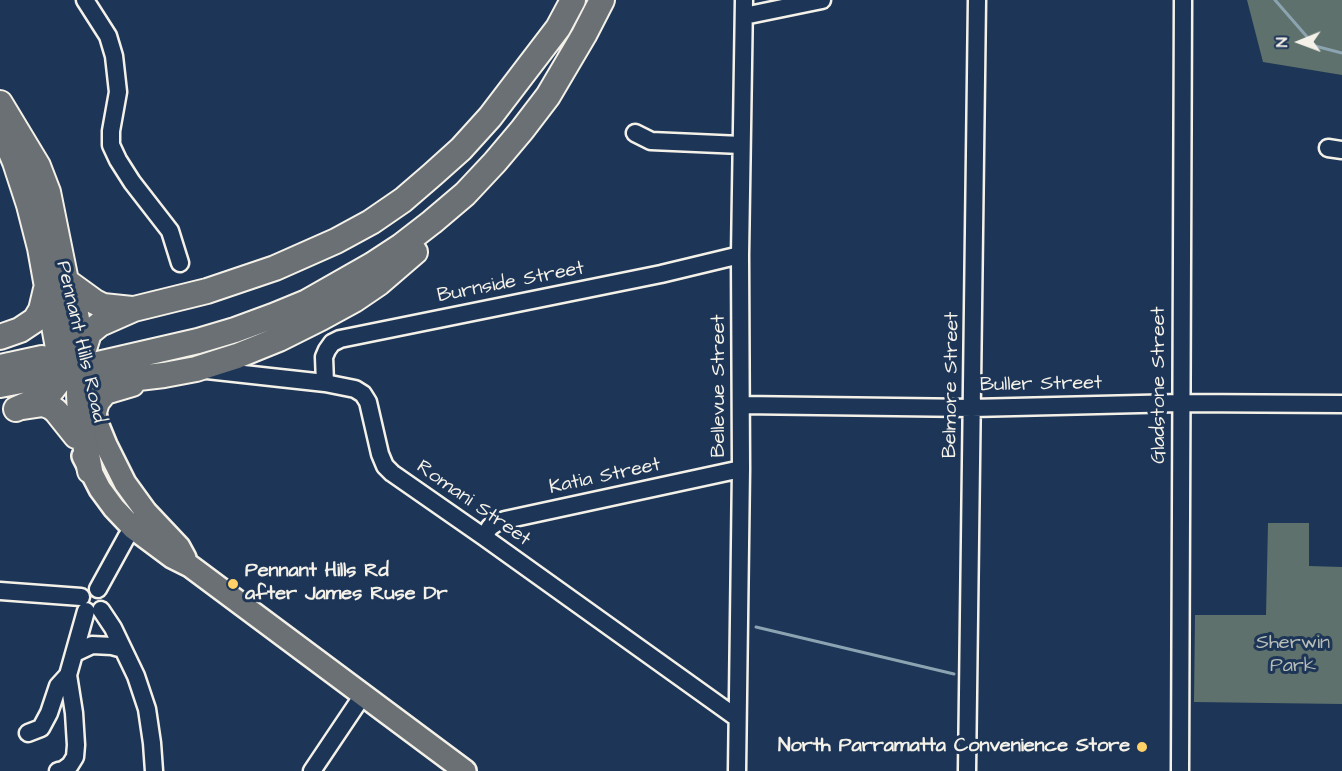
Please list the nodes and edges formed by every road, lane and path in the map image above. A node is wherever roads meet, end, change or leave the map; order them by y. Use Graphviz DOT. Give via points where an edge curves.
graph roads {
  1 [pos="85,0"];
  2 [pos="573,0"];
  3 [pos="583,0"];
  4 [pos="602,0"];
  5 [pos="822,0"];
  6 [pos="976,0"];
  7 [pos="1183,0"];
  8 [pos="744,8"];
  9 [pos="548,96"];
  10 [pos="0,103"];
  11 [pos="0,126"];
  12 [pos="635,133"];
  13 [pos="741,145"];
  14 [pos="6,156"];
  15 [pos="740,255"];
  16 [pos="180,263"];
  17 [pos="56,282"];
  18 [pos="134,309"];
  19 [pos="0,339"];
  20 [pos="0,367"];
  21 [pos="75,367"];
  22 [pos="196,369"];
  23 [pos="164,375"];
  24 [pos="325,382"];
  25 [pos="0,385"];
  26 [pos="1181,403"];
  27 [pos="1342,404"];
  28 [pos="741,405"];
  29 [pos="972,408"];
  30 [pos="8,411"];
  31 [pos="76,436"];
  32 [pos="741,469"];
  33 [pos="90,471"];
  34 [pos="139,520"];
  35 [pos="484,537"];
  36 [pos="0,591"];
  37 [pos="89,606"];
  38 [pos="123,648"];
  39 [pos="75,653"];
  40 [pos="69,675"];
  41 [pos="363,695"];
  42 [pos="737,718"];
  43 [pos="28,733"];
  44 [pos="65,769"];
  45 [pos="154,771"];
  46 [pos="312,771"];
  47 [pos="465,771"];
  48 [pos="737,771"];
  49 [pos="967,771"];
  50 [pos="1180,771"];
  1 -- 16 [label="street" via="108,36 114,56 118,92 111,145 132,182 170,231"];
  2 -- 18 [label="highway" via="537,58 483,125 403,200 371,222 275,268 207,291"];
  3 -- 21 [label="highway" via="548,66 502,129 446,189 380,241 317,279 248,309"];
  4 -- 9 [label="highway"];
  5 -- 8 [label="street"];
  6 -- 29 [label="street, Belmore Street"];
  7 -- 26 [label="street, Gladstone Street"];
  8 -- 13 [label="street, Bellevue Street"];
  9 -- 21 [label="highway" via="465,194 372,265 307,302 235,330 160,351"];
  9 -- 22 [label="highway" via="503,166 472,201 379,283 279,339"];
  10 -- 17 [label="highway, Pennant Hills Road" via="44,179 53,212"];
  11 -- 14 [label="highway, Pennant Hills Road"];
  12 -- 13 [label="street" via="651,141"];
  13 -- 15 [label="street, Bellevue Street"];
  14 -- 17 [label="highway, Pennant Hills Road" via="29,205 40,248"];
  15 -- 24 [label="street, Burnside Street" via="340,339 332,343 324,357"];
  15 -- 28 [label="street, Bellevue Street"];
  17 -- 18 [label="highway" via="103,306"];
  17 -- 19 [label="highway" via="35,320"];
  17 -- 21 [label="highway"];
  17 -- 21 [label="highway, Pennant Hills Road" via="54,326"];
  18 -- 21 [label="highway" via="89,333"];
  19 -- 21 [label="highway" via="37,342"];
  20 -- 21 [label="highway"];
  21 -- 23 [label="highway" via="110,379"];
  21 -- 23 [label="highway" via="97,402 105,392"];
  21 -- 25 [label="highway"];
  21 -- 30 [label="highway" via="44,396"];
  21 -- 31 [label="main road, Pennant Hills Road"];
  21 -- 33 [label="highway"];
  21 -- 34 [label="main road, Pennant Hills Road"];
  22 -- 23 [label="highway"];
  22 -- 24 [label="street, Romani Street"];
  24 -- 35 [label="street, Romani Street" via="363,394 380,454 392,473"];
  26 -- 27 [label="street, Buller Street"];
  26 -- 29 [label="street, Buller Street"];
  26 -- 50 [label="street, Gladstone Street"];
  28 -- 29 [label="street, Buller Street"];
  28 -- 32 [label="street, Bellevue Street"];
  29 -- 49 [label="street, Belmore Street"];
  30 -- 31 [label="highway" via="48,405"];
  31 -- 33 [label="main road, Pennant Hills Road"];
  32 -- 35 [label="street, Katia Street" via="506,520 490,527"];
  32 -- 42 [label="street, Bellevue Street"];
  33 -- 34 [label="main road, Pennant Hills Road" via="106,498"];
  34 -- 37 [label="street" via="98,589 82,593"];
  34 -- 41 [label="main road, Pennant Hills Road" via="179,547 190,566"];
  35 -- 42 [label="street, Romani Street"];
  36 -- 37 [label="street"];
  37 -- 38 [label="street" via="113,628"];
  37 -- 39 [label="street"];
  38 -- 39 [label="street" via="92,645"];
  38 -- 45 [label="street" via="147,710"];
  39 -- 40 [label="street"];
  40 -- 43 [label="street" via="58,686 41,728"];
  40 -- 44 [label="street" via="76,745 75,757"];
  41 -- 46 [label="street"];
  41 -- 47 [label="main road, Pennant Hills Road"];
  42 -- 48 [label="street, Bellevue Street"];
}
